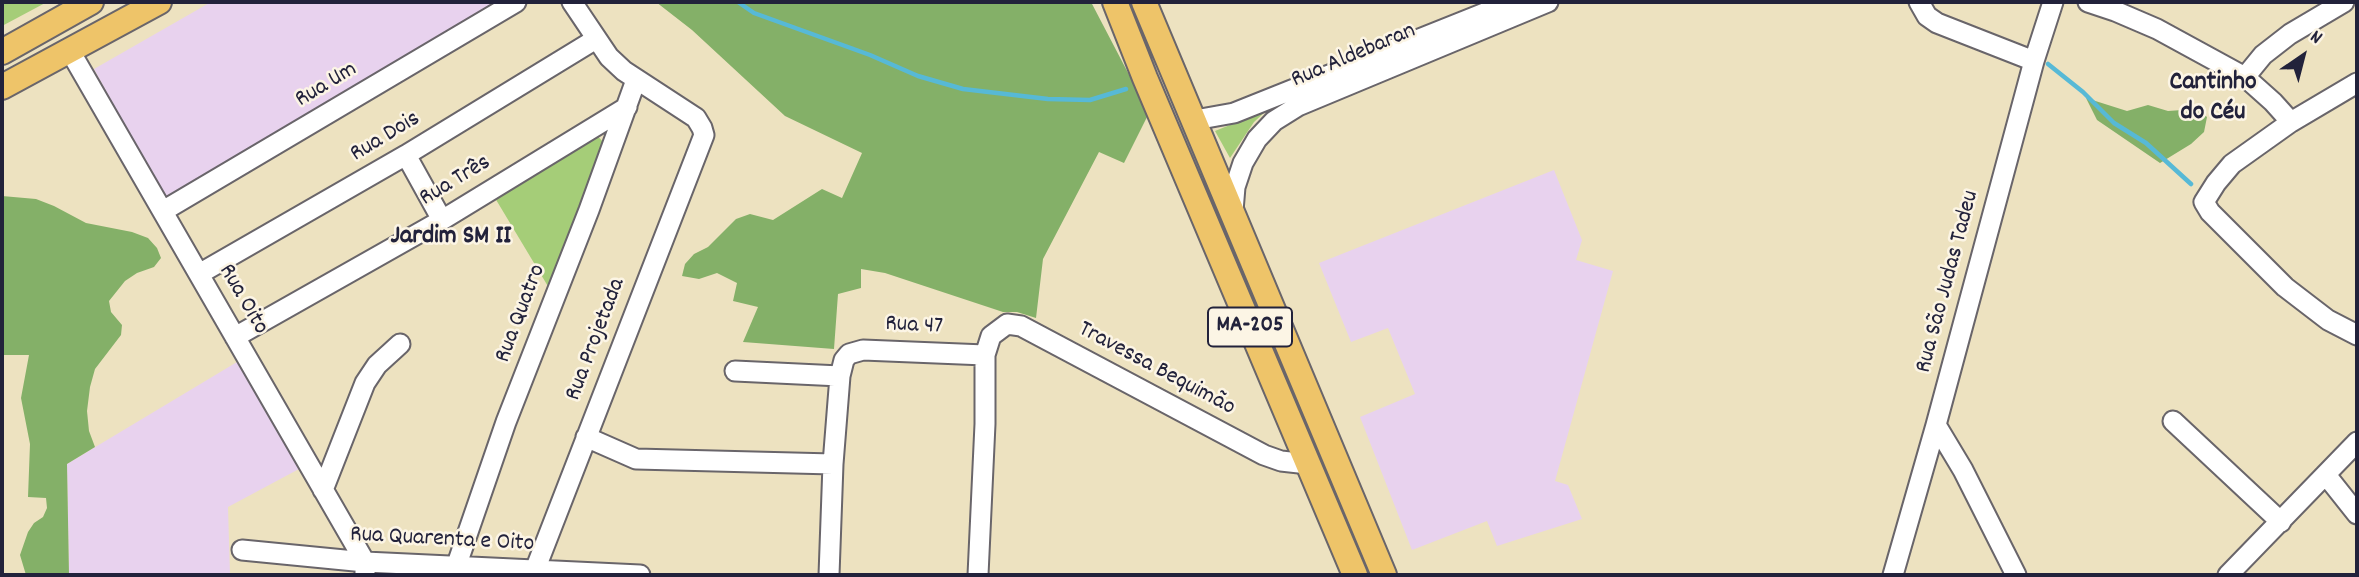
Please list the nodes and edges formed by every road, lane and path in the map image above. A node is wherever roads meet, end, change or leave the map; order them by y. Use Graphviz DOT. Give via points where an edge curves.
graph roads {
  1 [pos="91,2"];
  2 [pos="159,2"];
  3 [pos="516,2"];
  4 [pos="572,2"];
  5 [pos="1107,2"];
  6 [pos="1115,2"];
  7 [pos="1144,2"];
  8 [pos="1157,2"];
  9 [pos="1513,2"];
  10 [pos="1548,2"];
  11 [pos="1919,2"];
  12 [pos="2053,2"];
  13 [pos="2088,2"];
  14 [pos="2344,2"];
  15 [pos="596,39"];
  16 [pos="2,51"];
  17 [pos="70,51"];
  18 [pos="2034,61"];
  19 [pos="2245,77"];
  20 [pos="1145,78"];
  21 [pos="636,80"];
  22 [pos="2357,83"];
  23 [pos="2,87"];
  24 [pos="627,107"];
  25 [pos="1195,120"];
  26 [pos="2291,122"];
  27 [pos="405,155"];
  28 [pos="163,211"];
  29 [pos="1233,211"];
  30 [pos="442,220"];
  31 [pos="199,274"];
  32 [pos="2357,335"];
  33 [pos="235,337"];
  34 [pos="400,344"];
  35 [pos="987,348"];
  36 [pos="842,368"];
  37 [pos="735,371"];
  38 [pos="2173,421"];
  39 [pos="1936,425"];
  40 [pos="586,437"];
  41 [pos="2357,442"];
  42 [pos="833,464"];
  43 [pos="1308,464"];
  44 [pos="2326,475"];
  45 [pos="323,490"];
  46 [pos="2357,514"];
  47 [pos="2281,522"];
  48 [pos="242,550"];
  49 [pos="456,567"];
  50 [pos="365,569"];
  51 [pos="535,570"];
  52 [pos="2230,574"];
  53 [pos="640,575"];
  54 [pos="830,575"];
  55 [pos="978,575"];
  56 [pos="1355,575"];
  57 [pos="1384,575"];
  58 [pos="1893,575"];
  59 [pos="2016,575"];
  1 -- 16 [label="main road"];
  2 -- 17 [label="main road"];
  3 -- 28 [label="street, Rua Um"];
  4 -- 15 [label="street"];
  5 -- 20 [label="main road"];
  6 -- 20 [label="main road, MA-205"];
  7 -- 25 [label="main road, MA-205"];
  8 -- 25 [label="main road"];
  9 -- 25 [label="street, Rua Aldebaran" via="1234,113"];
  10 -- 29 [label="street, Rua Aldebaran" via="1298,106 1274,121 1256,139 1243,163"];
  11 -- 18 [label="street" via="1937,23"];
  12 -- 18 [label="street, Rua São Judas Tadeu"];
  13 -- 19 [label="street" via="2157,29"];
  14 -- 19 [label="street" via="2281,41"];
  15 -- 21 [label="street"];
  15 -- 27 [label="street, Rua Dois"];
  17 -- 23 [label="main road"];
  17 -- 28 [label="street, Rua Oito"];
  18 -- 39 [label="street, Rua São Judas Tadeu"];
  19 -- 26 [label="street"];
  20 -- 43 [label="main road, MA-205"];
  21 -- 24 [label="street, Rua Quatro"];
  21 -- 40 [label="street, Rua Projetada" via="689,113 704,135"];
  22 -- 26 [label="street"];
  24 -- 30 [label="street, Rua Três"];
  24 -- 49 [label="street, Rua Quatro" via="506,422"];
  25 -- 29 [label="main road, MA-205"];
  26 -- 32 [label="street" via="2232,164 2204,202 2285,287 2328,320"];
  27 -- 30 [label="street"];
  27 -- 31 [label="street, Rua Dois"];
  28 -- 31 [label="street, Rua Oito"];
  29 -- 57 [label="main road, MA-205"];
  30 -- 33 [label="street, Rua Três"];
  31 -- 33 [label="street, Rua Oito"];
  33 -- 45 [label="street, Rua Oito"];
  34 -- 45 [label="street" via="365,383"];
  35 -- 36 [label="street, Rua 47" via="863,350 849,354"];
  35 -- 43 [label="street, Travessa Bequimão" via="1004,325 1021,326 1265,456"];
  35 -- 55 [label="street"];
  36 -- 37 [label="street, Rua 47"];
  36 -- 42 [label="street"];
  38 -- 47 [label="street"];
  39 -- 58 [label="street, Rua São Judas Tadeu"];
  39 -- 59 [label="street"];
  40 -- 42 [label="street" via="636,459"];
  40 -- 51 [label="street, Rua Projetada"];
  41 -- 44 [label="street"];
  42 -- 54 [label="street"];
  43 -- 56 [label="main road, MA-205"];
  44 -- 46 [label="street"];
  44 -- 47 [label="street"];
  45 -- 50 [label="street, Rua Oito"];
  47 -- 52 [label="street"];
  48 -- 50 [label="street, Rua Quarenta e Oito"];
  49 -- 50 [label="street, Rua Quarenta e Oito"];
  49 -- 51 [label="street, Rua Quarenta e Oito"];
  51 -- 53 [label="street, Rua Quarenta e Oito"];
}
